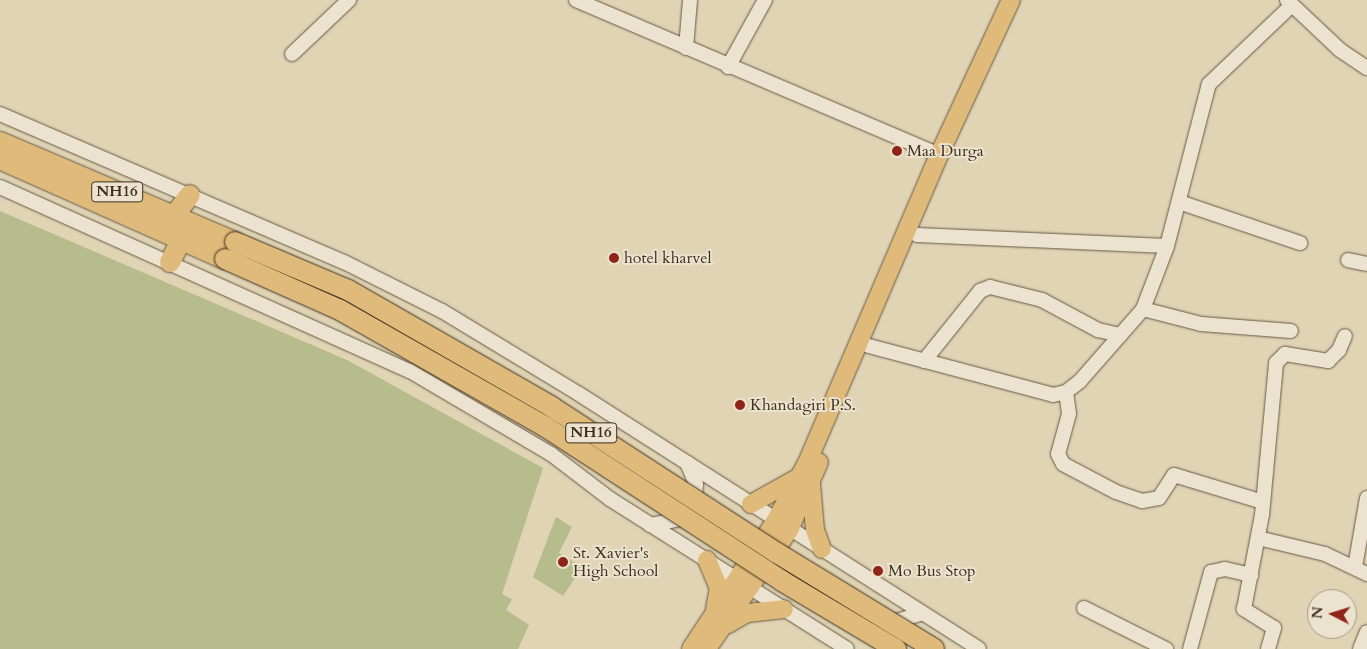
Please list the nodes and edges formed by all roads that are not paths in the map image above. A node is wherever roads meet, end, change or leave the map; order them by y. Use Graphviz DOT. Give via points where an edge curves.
graph roads {
  1 [pos="348,0"];
  2 [pos="576,0"];
  3 [pos="690,0"];
  4 [pos="765,0"];
  5 [pos="1011,0"];
  6 [pos="1023,0"];
  7 [pos="1289,3"];
  8 [pos="607,6"];
  9 [pos="686,48"];
  10 [pos="292,54"];
  11 [pos="728,67"];
  12 [pos="1367,68"];
  13 [pos="0,114"];
  14 [pos="0,142"];
  15 [pos="939,155"];
  16 [pos="0,159"];
  17 [pos="0,187"];
  18 [pos="190,194"];
  19 [pos="1179,202"];
  20 [pos="174,216"];
  21 [pos="917,235"];
  22 [pos="181,240"];
  23 [pos="1300,242"];
  24 [pos="1167,246"];
  25 [pos="230,250"];
  26 [pos="1348,260"];
  27 [pos="170,262"];
  28 [pos="1367,264"];
  29 [pos="1143,309"];
  30 [pos="1291,331"];
  31 [pos="1120,335"];
  32 [pos="1345,336"];
  33 [pos="869,346"];
  34 [pos="924,361"];
  35 [pos="852,372"];
  36 [pos="1066,392"];
  37 [pos="686,462"];
  38 [pos="805,478"];
  39 [pos="1367,498"];
  40 [pos="1263,502"];
  41 [pos="751,504"];
  42 [pos="650,524"];
  43 [pos="782,525"];
  44 [pos="1258,538"];
  45 [pos="822,549"];
  46 [pos="707,560"];
  47 [pos="1355,566"];
  48 [pos="1367,574"];
  49 [pos="1251,575"];
  50 [pos="744,583"];
  51 [pos="784,608"];
  52 [pos="1084,608"];
  53 [pos="923,613"];
  54 [pos="719,622"];
  55 [pos="1367,632"];
  56 [pos="1163,648"];
  57 [pos="691,649"];
  58 [pos="707,649"];
  59 [pos="847,649"];
  60 [pos="882,649"];
  61 [pos="896,649"];
  62 [pos="934,649"];
  63 [pos="980,649"];
  64 [pos="1190,649"];
  65 [pos="1268,649"];
  66 [pos="1360,649"];
  1 -- 10 [label="street"];
  2 -- 8 [label="street"];
  3 -- 9 [label="street"];
  4 -- 11 [label="street"];
  5 -- 15 [label="main road"];
  6 -- 21 [label="main road"];
  7 -- 12 [label="street" via="1340,50"];
  7 -- 19 [label="street" via="1209,84"];
  8 -- 9 [label="street"];
  9 -- 11 [label="street"];
  11 -- 15 [label="street"];
  13 -- 18 [label="street"];
  14 -- 20 [label="highway, NH16"];
  15 -- 35 [label="main road"];
  16 -- 22 [label="highway, NH16"];
  17 -- 27 [label="street"];
  18 -- 20 [label="highway"];
  18 -- 37 [label="street" via="344,262 442,311"];
  19 -- 23 [label="street"];
  19 -- 24 [label="street"];
  20 -- 25 [label="highway, NH16"];
  21 -- 24 [label="street"];
  21 -- 33 [label="main road"];
  22 -- 25 [label="highway, NH16"];
  22 -- 27 [label="highway"];
  24 -- 29 [label="street"];
  25 -- 61 [label="highway, NH16, bridge" via="546,427 782,581"];
  25 -- 62 [label="highway, NH16, bridge" via="348,290 552,408 777,553"];
  26 -- 28 [label="street"];
  27 -- 42 [label="street" via="410,371 551,454"];
  29 -- 30 [label="street" via="1201,324"];
  29 -- 31 [label="street"];
  31 -- 34 [label="street" via="1098,330 1042,300 990,287 980,291"];
  31 -- 36 [label="street" via="1080,381"];
  32 -- 40 [label="street" via="1339,350 1328,361 1285,354 1276,362"];
  33 -- 34 [label="street"];
  33 -- 35 [label="main road"];
  34 -- 36 [label="street" via="1053,395"];
  35 -- 38 [label="main road"];
  36 -- 40 [label="street" via="1069,414 1058,454 1063,464 1116,492 1142,501 1159,498 1174,475"];
  37 -- 41 [label="street"];
  37 -- 42 [label="street" via="696,484 690,510 681,519"];
  38 -- 41 [label="main road"];
  38 -- 43 [label="main road"];
  38 -- 45 [label="main road"];
  39 -- 47 [label="street"];
  40 -- 44 [label="street"];
  41 -- 43 [label="street"];
  42 -- 46 [label="street"];
  43 -- 45 [label="street"];
  43 -- 50 [label="main road"];
  44 -- 47 [label="street" via="1325,554"];
  44 -- 49 [label="street"];
  45 -- 53 [label="street"];
  46 -- 50 [label="street"];
  46 -- 54 [label="main road" via="719,588"];
  47 -- 48 [label="street"];
  49 -- 64 [label="street" via="1218,569 1211,572"];
  49 -- 65 [label="street" via="1244,610 1274,628"];
  50 -- 51 [label="street"];
  50 -- 54 [label="main road"];
  51 -- 54 [label="main road" via="747,613"];
  51 -- 59 [label="street"];
  52 -- 56 [label="street"];
  53 -- 60 [label="street" via="889,626 882,639"];
  53 -- 63 [label="street"];
  54 -- 57 [label="main road"];
  54 -- 58 [label="main road"];
  55 -- 66 [label="street"];
}
